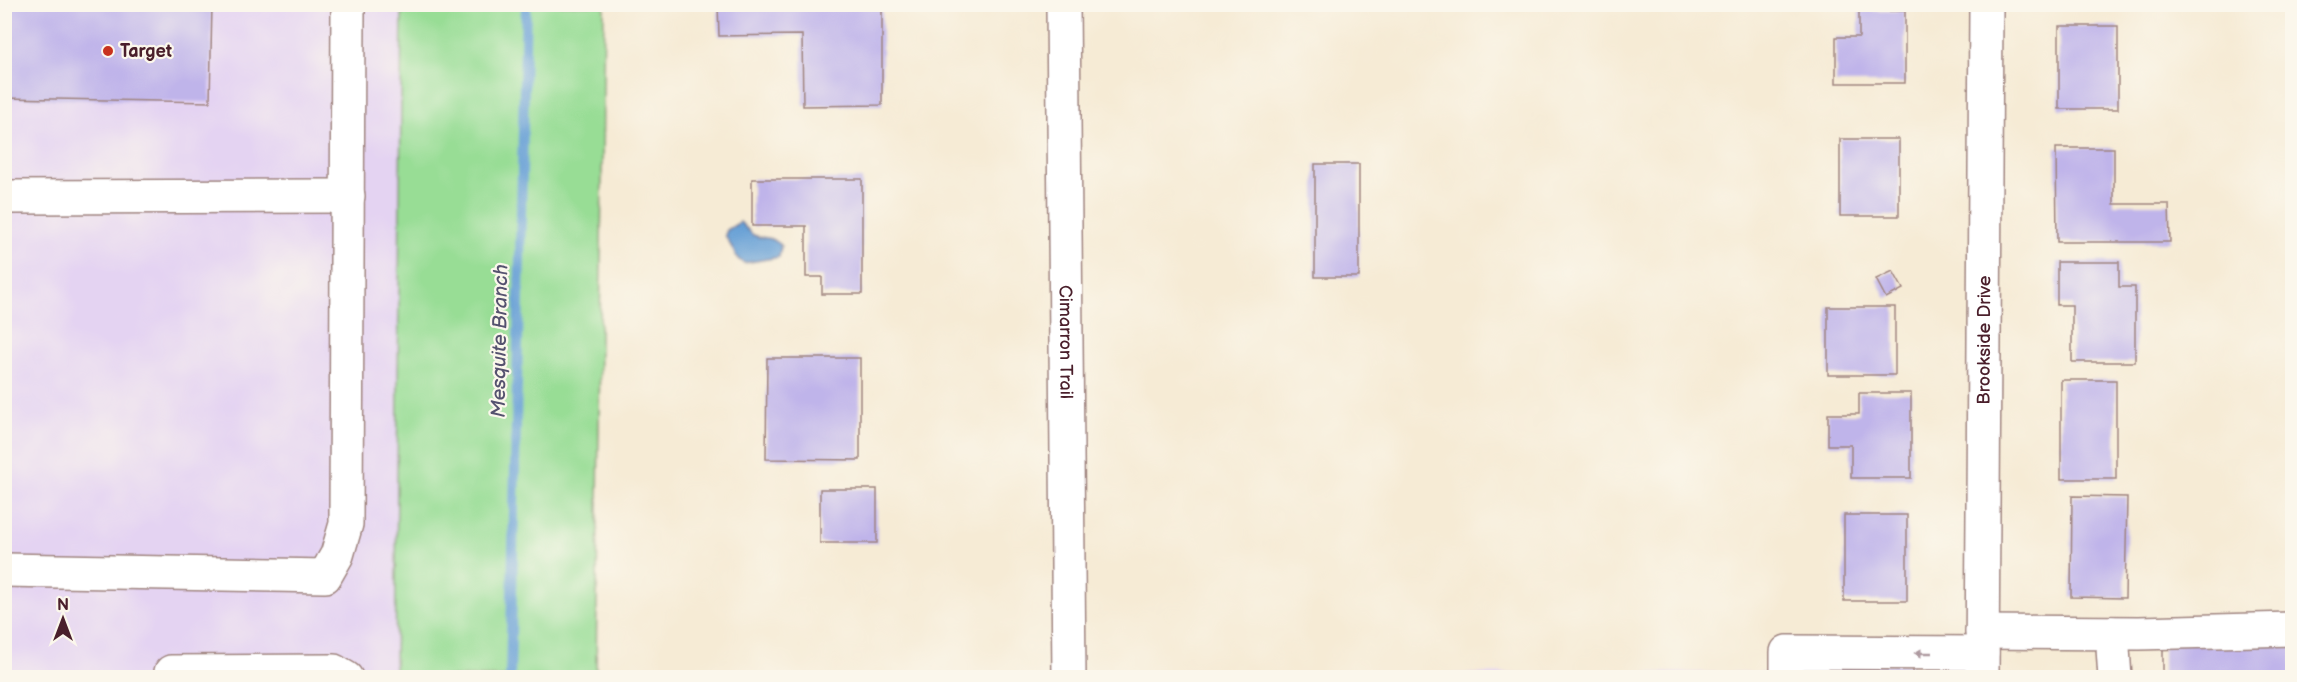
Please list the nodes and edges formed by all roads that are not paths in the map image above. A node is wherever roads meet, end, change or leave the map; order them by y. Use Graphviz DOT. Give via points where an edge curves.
graph roads {
  1 [pos="348,4"];
  2 [pos="1063,4"];
  3 [pos="1986,4"];
  4 [pos="348,196"];
  5 [pos="4,197"];
  6 [pos="4,570"];
  7 [pos="2292,629"];
  8 [pos="2112,633"];
  9 [pos="1982,654"];
  10 [pos="171,672"];
  11 [pos="346,678"];
  12 [pos="1069,678"];
  13 [pos="1786,678"];
  14 [pos="2115,678"];
  1 -- 4 [label="street"];
  2 -- 12 [label="street, Cimarron Trail"];
  3 -- 9 [label="street, Brookside Drive"];
  4 -- 5 [label="street"];
  4 -- 6 [label="street" via="346,524 337,555 325,576"];
  7 -- 8 [label="street"];
  8 -- 9 [label="street"];
  8 -- 14 [label="street"];
  9 -- 13 [label="street, one-way" via="1787,652"];
  10 -- 11 [label="street" via="334,671"];
}
